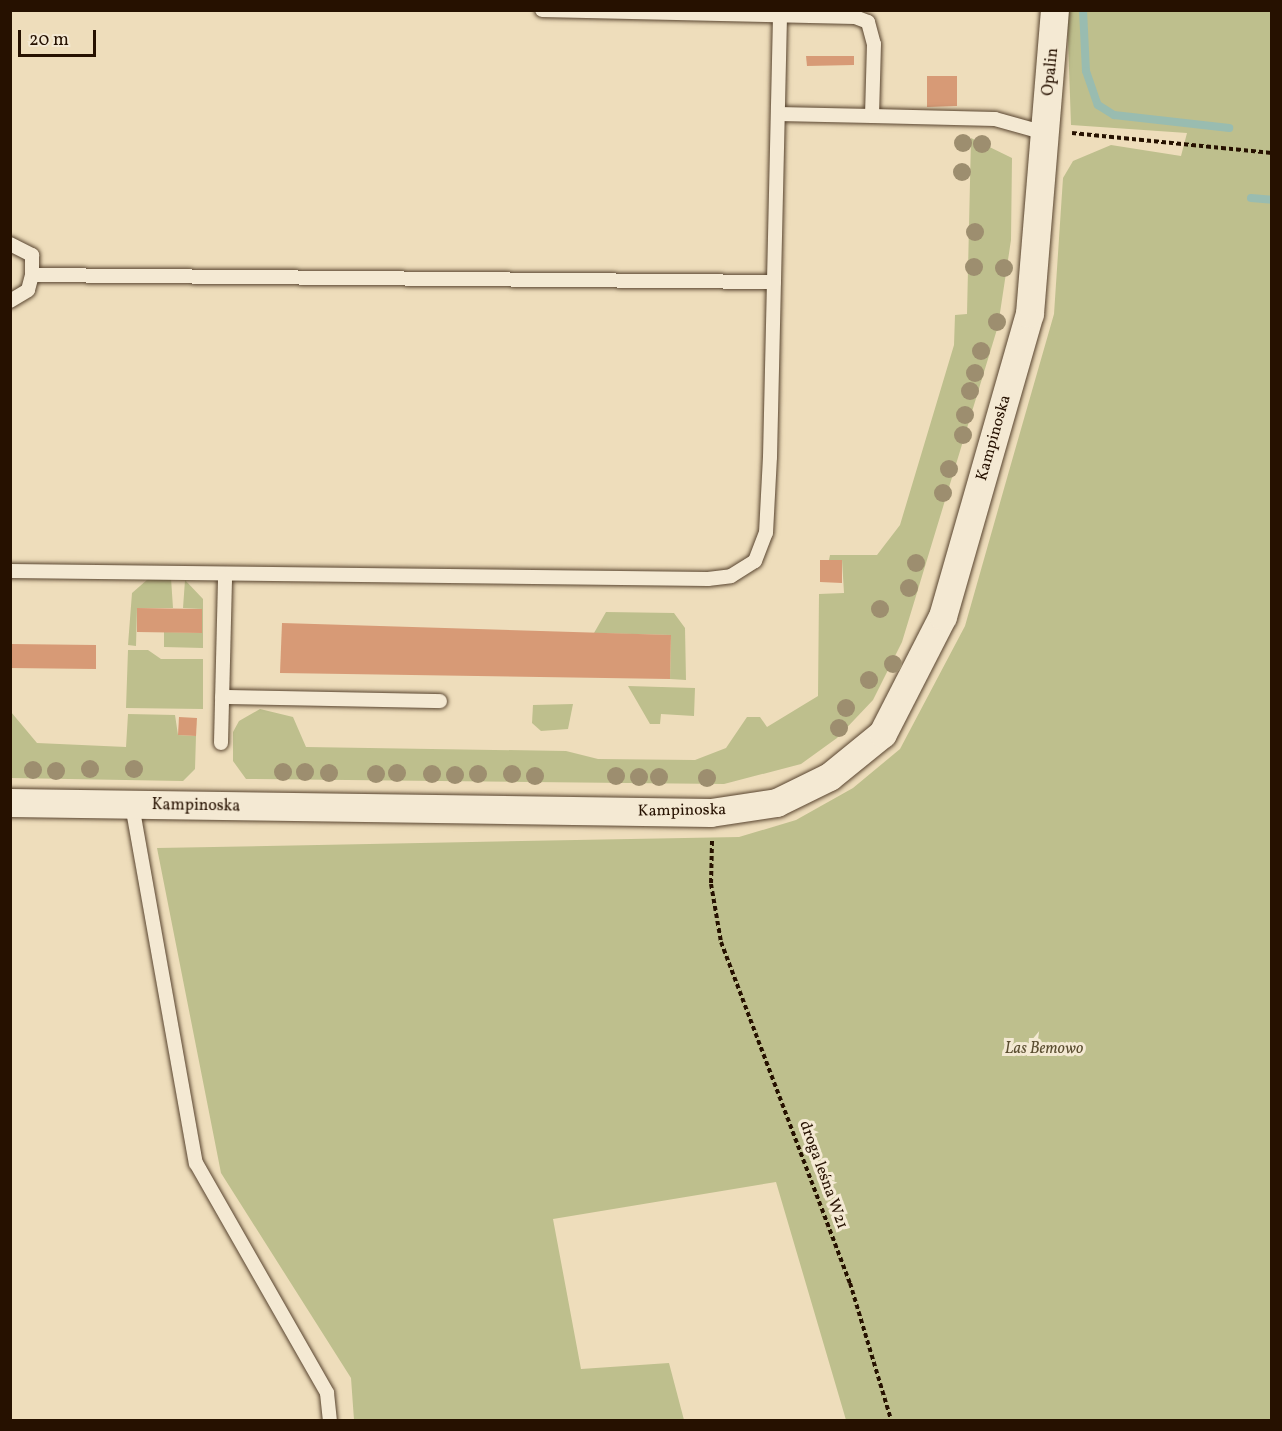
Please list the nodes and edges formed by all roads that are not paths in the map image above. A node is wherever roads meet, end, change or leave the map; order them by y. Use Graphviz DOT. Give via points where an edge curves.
graph roads {
  1 [pos="542,10"];
  2 [pos="1054,10"];
  3 [pos="780,15"];
  4 [pos="778,114"];
  5 [pos="872,116"];
  6 [pos="1045,133"];
  7 [pos="10,244"];
  8 [pos="32,275"];
  9 [pos="774,282"];
  10 [pos="10,301"];
  11 [pos="10,571"];
  12 [pos="225,573"];
  13 [pos="222,697"];
  14 [pos="440,701"];
  15 [pos="221,743"];
  16 [pos="10,803"];
  17 [pos="132,805"];
  18 [pos="330,1420"];
  1 -- 3 [label="lane"];
  2 -- 6 [label="street, Opalin"];
  3 -- 4 [label="lane"];
  3 -- 5 [label="lane" via="855,17 868,22 874,44"];
  4 -- 5 [label="lane"];
  4 -- 9 [label="lane"];
  5 -- 6 [label="lane" via="995,119"];
  6 -- 17 [label="street, Kampinoska" via="1030,314 942,617 883,734 830,777 777,803 711,813"];
  7 -- 8 [label="lane" via="32,255"];
  8 -- 9 [label="lane"];
  8 -- 10 [label="lane" via="28,290"];
  9 -- 12 [label="lane" via="766,533 755,561 731,576"];
  11 -- 12 [label="lane"];
  12 -- 13 [label="lane"];
  13 -- 14 [label="lane"];
  13 -- 15 [label="lane"];
  16 -- 17 [label="street, Kampinoska"];
  17 -- 18 [label="lane" via="196,1163 327,1393"];
}
